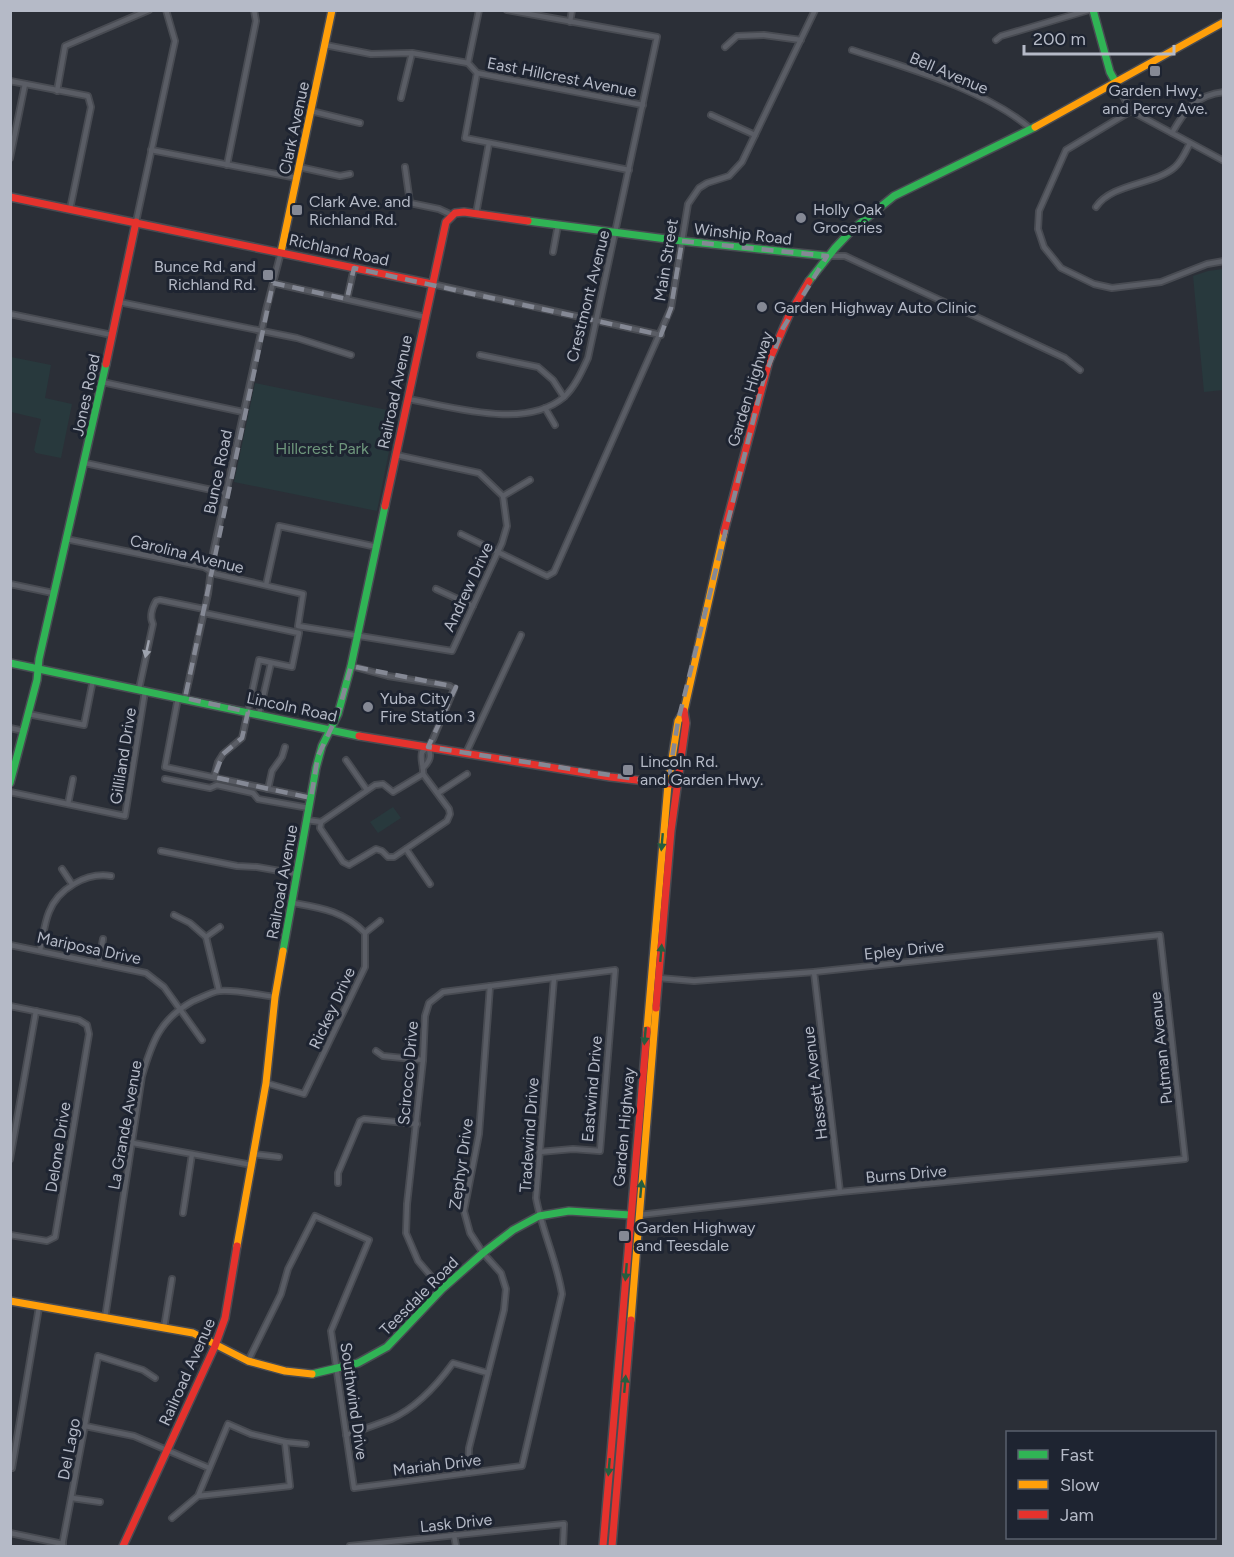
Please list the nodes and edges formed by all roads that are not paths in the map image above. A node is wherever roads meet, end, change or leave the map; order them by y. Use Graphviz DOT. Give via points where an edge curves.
graph roads {
  1 [pos="149,10"];
  2 [pos="166,10"];
  3 [pos="254,10"];
  4 [pos="332,10"];
  5 [pos="478,10"];
  6 [pos="507,10"];
  7 [pos="572,10"];
  8 [pos="815,10"];
  9 [pos="1091,10"];
  10 [pos="570,22"];
  11 [pos="1224,22"];
  12 [pos="801,40"];
  13 [pos="996,40"];
  14 [pos="325,45"];
  15 [pos="724,47"];
  16 [pos="852,50"];
  17 [pos="412,53"];
  18 [pos="468,63"];
  19 [pos="477,73"];
  20 [pos="10,81"];
  21 [pos="1115,81"];
  22 [pos="25,84"];
  23 [pos="57,90"];
  24 [pos="1224,92"];
  25 [pos="401,98"];
  26 [pos="643,105"];
  27 [pos="311,111"];
  28 [pos="1131,111"];
  29 [pos="711,115"];
  30 [pos="360,123"];
  31 [pos="1031,129"];
  32 [pos="1172,134"];
  33 [pos="755,135"];
  34 [pos="489,143"];
  35 [pos="1190,143"];
  36 [pos="151,150"];
  37 [pos="10,158"];
  38 [pos="1224,161"];
  39 [pos="227,165"];
  40 [pos="299,167"];
  41 [pos="405,167"];
  42 [pos="629,170"];
  43 [pos="350,174"];
  44 [pos="297,178"];
  45 [pos="10,197"];
  46 [pos="1096,207"];
  47 [pos="70,209"];
  48 [pos="476,214"];
  49 [pos="452,215"];
  50 [pos="136,222"];
  51 [pos="558,225"];
  52 [pos="616,232"];
  53 [pos="682,241"];
  54 [pos="282,252"];
  55 [pos="553,252"];
  56 [pos="827,256"];
  57 [pos="1224,261"];
  58 [pos="354,268"];
  59 [pos="273,282"];
  60 [pos="432,284"];
  61 [pos="347,299"];
  62 [pos="119,302"];
  63 [pos="10,314"];
  64 [pos="425,317"];
  65 [pos="597,320"];
  66 [pos="261,331"];
  67 [pos="112,334"];
  68 [pos="661,335"];
  69 [pos="351,355"];
  70 [pos="480,355"];
  71 [pos="1080,370"];
  72 [pos="102,382"];
  73 [pos="564,397"];
  74 [pos="408,399"];
  75 [pos="545,408"];
  76 [pos="243,412"];
  77 [pos="555,425"];
  78 [pos="396,455"];
  79 [pos="85,463"];
  80 [pos="530,480"];
  81 [pos="226,493"];
  82 [pos="503,496"];
  83 [pos="460,534"];
  84 [pos="66,539"];
  85 [pos="377,547"];
  86 [pos="497,553"];
  87 [pos="211,571"];
  88 [pos="10,584"];
  89 [pos="266,585"];
  90 [pos="436,589"];
  91 [pos="53,593"];
  92 [pos="473,606"];
  93 [pos="204,611"];
  94 [pos="298,626"];
  95 [pos="521,635"];
  96 [pos="358,636"];
  97 [pos="10,663"];
  98 [pos="271,663"];
  99 [pos="351,666"];
  100 [pos="38,669"];
  101 [pos="93,680"];
  102 [pos="142,690"];
  103 [pos="181,698"];
  104 [pos="248,712"];
  105 [pos="28,714"];
  106 [pos="259,714"];
  107 [pos="10,728"];
  108 [pos="330,729"];
  109 [pos="24,731"];
  110 [pos="285,747"];
  111 [pos="428,747"];
  112 [pos="466,753"];
  113 [pos="346,760"];
  114 [pos="423,771"];
  115 [pos="467,774"];
  116 [pos="214,777"];
  117 [pos="165,778"];
  118 [pos="73,779"];
  119 [pos="11,782"];
  120 [pos="672,784"];
  121 [pos="268,789"];
  122 [pos="367,790"];
  123 [pos="10,792"];
  124 [pos="438,793"];
  125 [pos="310,798"];
  126 [pos="68,804"];
  127 [pos="309,808"];
  128 [pos="306,823"];
  129 [pos="321,825"];
  130 [pos="406,849"];
  131 [pos="161,851"];
  132 [pos="62,869"];
  133 [pos="298,874"];
  134 [pos="111,876"];
  135 [pos="72,884"];
  136 [pos="430,884"];
  137 [pos="293,903"];
  138 [pos="174,915"];
  139 [pos="380,921"];
  140 [pos="220,927"];
  141 [pos="365,933"];
  142 [pos="1160,935"];
  143 [pos="206,937"];
  144 [pos="102,939"];
  145 [pos="10,945"];
  146 [pos="40,950"];
  147 [pos="99,962"];
  148 [pos="615,970"];
  149 [pos="814,972"];
  150 [pos="650,977"];
  151 [pos="554,978"];
  152 [pos="658,978"];
  153 [pos="490,986"];
  154 [pos="219,991"];
  155 [pos="275,997"];
  156 [pos="10,1006"];
  157 [pos="179,1009"];
  158 [pos="36,1011"];
  159 [pos="202,1040"];
  160 [pos="376,1051"];
  161 [pos="423,1060"];
  162 [pos="266,1083"];
  163 [pos="417,1124"];
  164 [pos="133,1143"];
  165 [pos="539,1152"];
  166 [pos="192,1154"];
  167 [pos="253,1154"];
  168 [pos="279,1157"];
  169 [pos="10,1159"];
  170 [pos="1185,1159"];
  171 [pos="252,1165"];
  172 [pos="338,1183"];
  173 [pos="840,1192"];
  174 [pos="183,1213"];
  175 [pos="630,1215"];
  176 [pos="639,1215"];
  177 [pos="539,1216"];
  178 [pos="10,1235"];
  179 [pos="483,1253"];
  180 [pos="172,1279"];
  181 [pos="442,1289"];
  182 [pos="10,1300"];
  183 [pos="39,1307"];
  184 [pos="105,1318"];
  185 [pos="164,1328"];
  186 [pos="215,1346"];
  187 [pos="248,1361"];
  188 [pos="337,1368"];
  189 [pos="488,1373"];
  190 [pos="155,1378"];
  191 [pos="85,1426"];
  192 [pos="346,1435"];
  193 [pos="285,1442"];
  194 [pos="306,1444"];
  195 [pos="167,1450"];
  196 [pos="522,1466"];
  197 [pos="11,1468"];
  198 [pos="209,1468"];
  199 [pos="468,1473"];
  200 [pos="354,1488"];
  201 [pos="198,1496"];
  202 [pos="72,1498"];
  203 [pos="100,1502"];
  204 [pos="172,1518"];
  205 [pos="10,1533"];
  206 [pos="454,1535"];
  207 [pos="395,1544"];
  208 [pos="63,1545"];
  209 [pos="123,1546"];
  210 [pos="350,1546"];
  211 [pos="456,1546"];
  212 [pos="563,1546"];
  213 [pos="603,1546"];
  214 [pos="612,1546"];
  1 -- 23 [label="street" via="65,46"];
  2 -- 36 [label="street, Jones Road" via="175,41"];
  3 -- 39 [label="street" via="256,21"];
  4 -- 14 [label="street, Clark Avenue"];
  5 -- 18 [label="street"];
  6 -- 10 [label="street"];
  7 -- 10 [label="street"];
  8 -- 12 [label="street, Main Street"];
  9 -- 13 [label="street"];
  9 -- 21 [label="street"];
  10 -- 26 [label="street, Crestmont Avenue" via="657,37"];
  11 -- 21 [label="street, Garden Highway"];
  12 -- 15 [label="street" via="737,36"];
  12 -- 33 [label="street, Main Street"];
  14 -- 17 [label="street, East Hillcrest Avenue" via="371,54"];
  14 -- 27 [label="street, Clark Avenue"];
  16 -- 31 [label="street, Bell Avenue" via="972,94"];
  17 -- 18 [label="street, East Hillcrest Avenue"];
  17 -- 25 [label="street"];
  18 -- 19 [label="street"];
  19 -- 26 [label="street, East Hillcrest Avenue"];
  19 -- 34 [label="street" via="465,138"];
  20 -- 22 [label="street"];
  21 -- 28 [label="street"];
  21 -- 31 [label="street, Garden Highway"];
  22 -- 23 [label="street"];
  22 -- 37 [label="street"];
  23 -- 47 [label="street" via="88,96 91,107"];
  24 -- 32 [label="street" via="1195,101"];
  26 -- 42 [label="street, Crestmont Avenue"];
  27 -- 30 [label="street"];
  27 -- 40 [label="street, Clark Avenue"];
  28 -- 32 [label="street"];
  28 -- 57 [label="street" via="1066,150 1039,211 1038,229 1044,247 1062,268 1112,288 1161,282"];
  29 -- 33 [label="street"];
  31 -- 56 [label="street, Garden Highway" via="894,196 857,224"];
  32 -- 35 [label="street"];
  33 -- 53 [label="street, Main Street" via="729,177 707,183 692,196 685,212"];
  34 -- 42 [label="street"];
  34 -- 48 [label="street"];
  35 -- 38 [label="street"];
  35 -- 46 [label="street" via="1180,162 1169,171 1104,197"];
  36 -- 39 [label="street"];
  36 -- 50 [label="street, Jones Road"];
  39 -- 44 [label="street"];
  40 -- 43 [label="street" via="340,176"];
  40 -- 44 [label="street, Clark Avenue"];
  41 -- 49 [label="street" via="410,203"];
  42 -- 52 [label="street, Crestmont Avenue"];
  44 -- 54 [label="street, Clark Avenue"];
  45 -- 47 [label="street, Richland Road"];
  47 -- 50 [label="street, Richland Road"];
  48 -- 49 [label="street, Winship Road"];
  48 -- 51 [label="street, Winship Road"];
  49 -- 60 [label="street, Railroad Avenue" via="444,227"];
  50 -- 54 [label="street, Richland Road"];
  50 -- 62 [label="street, Jones Road"];
  51 -- 52 [label="street, Winship Road"];
  51 -- 55 [label="street"];
  52 -- 53 [label="street, Winship Road"];
  52 -- 65 [label="street, Crestmont Avenue"];
  53 -- 56 [label="street, Winship Road"];
  53 -- 68 [label="street, Main Street" via="671,308"];
  54 -- 58 [label="street, Richland Road"];
  54 -- 59 [label="street, Bunce Road"];
  56 -- 71 [label="street, Winship Road" via="845,256 1065,358"];
  56 -- 120 [label="street, Garden Highway" via="794,308 769,362 730,506 684,711 678,721"];
  58 -- 60 [label="street, Richland Road"];
  58 -- 61 [label="street"];
  59 -- 61 [label="street"];
  59 -- 66 [label="street, Bunce Road"];
  60 -- 64 [label="street, Railroad Avenue"];
  60 -- 65 [label="street, Richland Road"];
  61 -- 64 [label="street"];
  62 -- 66 [label="street"];
  62 -- 67 [label="street, Jones Road"];
  63 -- 67 [label="street"];
  64 -- 74 [label="street, Railroad Avenue"];
  65 -- 68 [label="street, Richland Road"];
  65 -- 73 [label="street, Crestmont Avenue" via="588,358"];
  66 -- 69 [label="street"];
  66 -- 76 [label="street, Bunce Road"];
  67 -- 72 [label="street, Jones Road"];
  68 -- 86 [label="street, Main Street" via="554,572 547,576"];
  70 -- 73 [label="street" via="538,367"];
  72 -- 76 [label="street"];
  72 -- 79 [label="street, Jones Road"];
  73 -- 75 [label="street, Crestmont Avenue"];
  74 -- 75 [label="street, Crestmont Avenue" via="500,415"];
  74 -- 78 [label="street, Railroad Avenue"];
  75 -- 77 [label="street"];
  76 -- 81 [label="street, Bunce Road"];
  78 -- 82 [label="street" via="479,473"];
  78 -- 85 [label="street, Railroad Avenue"];
  79 -- 81 [label="street"];
  79 -- 84 [label="street, Jones Road"];
  80 -- 82 [label="street"];
  81 -- 87 [label="street, Bunce Road"];
  82 -- 86 [label="street, Andrew Drive" via="507,526"];
  83 -- 86 [label="street"];
  84 -- 87 [label="street, Carolina Avenue"];
  84 -- 91 [label="street, Jones Road"];
  85 -- 89 [label="street" via="279,526"];
  85 -- 96 [label="street, Railroad Avenue"];
  86 -- 92 [label="street, Andrew Drive"];
  87 -- 89 [label="street, Carolina Avenue"];
  87 -- 93 [label="street, Bunce Road"];
  88 -- 91 [label="street"];
  89 -- 94 [label="street, Carolina Avenue" via="303,594"];
  90 -- 92 [label="street"];
  91 -- 100 [label="street, Jones Road"];
  92 -- 96 [label="street, Andrew Drive" via="452,651"];
  93 -- 98 [label="street" via="299,633 292,667"];
  93 -- 102 [label="street, one-way" via="156,601 150,619 153,624"];
  93 -- 103 [label="street, Bunce Road"];
  94 -- 96 [label="street, Andrew Drive"];
  95 -- 112 [label="street"];
  96 -- 99 [label="street, Railroad Avenue"];
  97 -- 100 [label="street, Lincoln Road"];
  98 -- 104 [label="street" via="259,660"];
  98 -- 106 [label="street"];
  99 -- 108 [label="street, Railroad Avenue"];
  99 -- 111 [label="street" via="454,689"];
  100 -- 101 [label="street, Lincoln Road"];
  100 -- 105 [label="street, Jones Road"];
  101 -- 102 [label="street, Lincoln Road"];
  101 -- 105 [label="street" via="84,725"];
  102 -- 103 [label="street, Lincoln Road"];
  102 -- 126 [label="street, Gilliland Drive" via="125,816"];
  103 -- 104 [label="street, Lincoln Road"];
  103 -- 116 [label="street, Bunce Road" via="165,767"];
  104 -- 106 [label="street, Lincoln Road"];
  104 -- 116 [label="street" via="242,738 223,754"];
  105 -- 109 [label="street, Jones Road"];
  106 -- 108 [label="street, Lincoln Road"];
  107 -- 109 [label="street"];
  108 -- 111 [label="street, Lincoln Road"];
  108 -- 125 [label="street, Railroad Avenue" via="318,756"];
  109 -- 119 [label="street, Jones Road"];
  110 -- 121 [label="street" via="272,771"];
  111 -- 112 [label="street, Lincoln Road"];
  111 -- 114 [label="street" via="431,754"];
  111 -- 114 [label="street" via="422,752"];
  112 -- 120 [label="street, Lincoln Road"];
  113 -- 122 [label="street"];
  114 -- 122 [label="street" via="393,792 379,784"];
  114 -- 124 [label="street"];
  115 -- 124 [label="street"];
  116 -- 121 [label="street"];
  117 -- 127 [label="street" via="210,788 217,785 253,793 258,799"];
  118 -- 126 [label="street"];
  120 -- 150 [label="street, Garden Highway, one-way"];
  152 -- 120 [label="street, Garden Highway, one-way"];
  121 -- 125 [label="street"];
  122 -- 129 [label="street"];
  123 -- 126 [label="street, Gilliland Drive"];
  124 -- 130 [label="street" via="449,809 449,817"];
  125 -- 127 [label="street, Railroad Avenue"];
  127 -- 128 [label="street, Railroad Avenue"];
  128 -- 129 [label="street"];
  128 -- 133 [label="street, Railroad Avenue"];
  129 -- 130 [label="street" via="343,862 349,865 376,849 391,858"];
  130 -- 136 [label="street"];
  131 -- 133 [label="street"];
  132 -- 135 [label="street"];
  133 -- 137 [label="street, Railroad Avenue"];
  134 -- 135 [label="street" via="94,876"];
  135 -- 146 [label="street" via="48,913"];
  137 -- 141 [label="street" via="326,909 353,920"];
  137 -- 155 [label="street, Railroad Avenue"];
  138 -- 143 [label="street"];
  139 -- 141 [label="street"];
  140 -- 143 [label="street"];
  141 -- 162 [label="street, Rickey Drive" via="365,967 304,1094"];
  142 -- 149 [label="street, Epley Drive"];
  142 -- 170 [label="street, Putman Avenue"];
  143 -- 154 [label="street"];
  144 -- 147 [label="street"];
  145 -- 146 [label="street, Mariposa Drive"];
  146 -- 147 [label="street, Mariposa Drive"];
  147 -- 157 [label="street, Mariposa Drive" via="153,977"];
  148 -- 151 [label="street, Scirocco Drive"];
  148 -- 165 [label="street, Eastwind Drive" via="600,1151"];
  149 -- 152 [label="street, Epley Drive" via="694,981"];
  149 -- 173 [label="street, Hassett Avenue"];
  150 -- 152 [label="street, Epley Drive"];
  150 -- 175 [label="street, Garden Highway, one-way"];
  151 -- 153 [label="street, Scirocco Drive"];
  151 -- 165 [label="street, Tradewind Drive"];
  176 -- 152 [label="street, Garden Highway, one-way"];
  153 -- 161 [label="street, Scirocco Drive" via="442,992 429,1003"];
  153 -- 179 [label="street, Zephyr Drive" via="479,1134 464,1211 470,1233"];
  154 -- 155 [label="street"];
  154 -- 157 [label="street, La Grande Avenue"];
  155 -- 162 [label="street, Railroad Avenue"];
  156 -- 158 [label="street"];
  157 -- 159 [label="street, Mariposa Drive"];
  157 -- 164 [label="street, La Grande Avenue" via="163,1024 151,1046 142,1076"];
  158 -- 169 [label="street"];
  158 -- 178 [label="street, Delone Drive" via="79,1020 87,1025 89,1034 55,1237 47,1241"];
  160 -- 161 [label="street" via="383,1056"];
  161 -- 163 [label="street, Scirocco Drive"];
  162 -- 167 [label="street, Railroad Avenue"];
  163 -- 172 [label="street" via="360,1121 338,1173"];
  163 -- 181 [label="street, Scirocco Drive" via="406,1233 418,1261"];
  164 -- 166 [label="street"];
  164 -- 184 [label="street, La Grande Avenue"];
  165 -- 177 [label="street, Tradewind Drive"];
  166 -- 171 [label="street"];
  166 -- 174 [label="street"];
  167 -- 168 [label="street"];
  167 -- 171 [label="street, Railroad Avenue"];
  170 -- 173 [label="street, Burns Drive"];
  171 -- 186 [label="street, Railroad Avenue" via="225,1318"];
  173 -- 176 [label="street, Burns Drive"];
  175 -- 176 [label="street, Burns Drive"];
  175 -- 177 [label="street, Teesdale Road" via="569,1211"];
  175 -- 213 [label="street, Garden Highway, one-way"];
  214 -- 176 [label="street, Garden Highway, one-way"];
  177 -- 179 [label="street, Teesdale Road"];
  177 -- 196 [label="street, Tradewind Drive" via="562,1294"];
  179 -- 181 [label="street, Teesdale Road"];
  179 -- 189 [label="street, Zephyr Drive" via="501,1272 506,1289"];
  180 -- 185 [label="street"];
  181 -- 188 [label="street, Teesdale Road" via="387,1347 357,1364"];
  182 -- 183 [label="street, Teesdale Road"];
  183 -- 184 [label="street, Teesdale Road"];
  183 -- 197 [label="street"];
  184 -- 185 [label="street, Teesdale Road"];
  185 -- 186 [label="street, Teesdale Road" via="193,1333"];
  186 -- 187 [label="street, Teesdale Road"];
  186 -- 195 [label="street, Railroad Avenue"];
  187 -- 188 [label="street, Teesdale Road" via="310,1374"];
  187 -- 188 [label="street, Southwind Drive" via="315,1215 369,1240 331,1331"];
  188 -- 192 [label="street, Southwind Drive"];
  189 -- 192 [label="street" via="453,1363 419,1401 393,1418"];
  189 -- 199 [label="street, Zephyr Drive" via="469,1448"];
  190 -- 191 [label="street, Del Lago" via="143,1370 98,1356"];
  191 -- 195 [label="street" via="134,1436"];
  191 -- 202 [label="street, Del Lago"];
  192 -- 200 [label="street, Southwind Drive"];
  193 -- 194 [label="street"];
  193 -- 198 [label="street" via="228,1425"];
  193 -- 201 [label="street" via="290,1486"];
  195 -- 198 [label="street"];
  195 -- 209 [label="street, Railroad Avenue"];
  196 -- 199 [label="street, Mariah Drive"];
  198 -- 201 [label="street"];
  199 -- 200 [label="street, Mariah Drive"];
  201 -- 204 [label="street"];
  202 -- 203 [label="street"];
  202 -- 208 [label="street, Del Lago"];
  205 -- 208 [label="street"];
  206 -- 207 [label="street, Lask Drive"];
  206 -- 211 [label="street"];
  206 -- 212 [label="street, Lask Drive" via="564,1524"];
  207 -- 210 [label="street, Lask Drive"];
}
